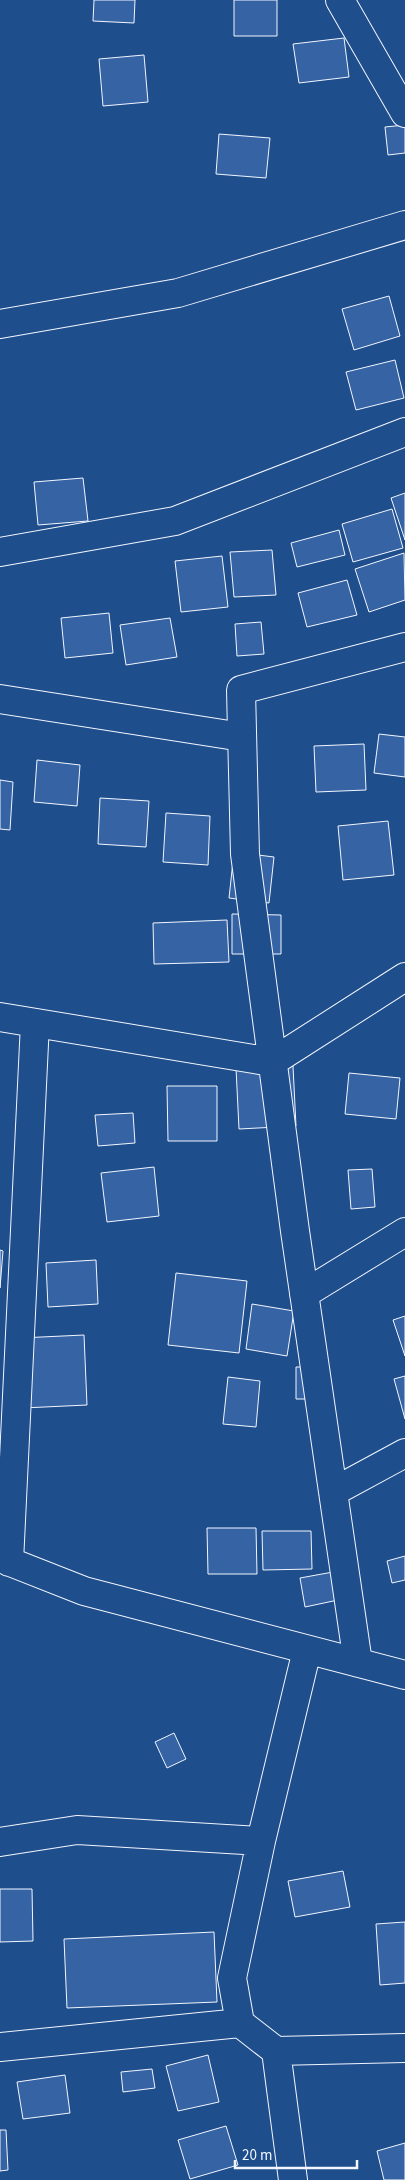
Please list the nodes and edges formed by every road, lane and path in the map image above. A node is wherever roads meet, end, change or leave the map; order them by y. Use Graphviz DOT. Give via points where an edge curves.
graph roads {
  1 [pos="340,0"];
  2 [pos="405,113"];
  3 [pos="405,224"];
  4 [pos="0,324"];
  5 [pos="405,432"];
  6 [pos="0,552"];
  7 [pos="405,647"];
  8 [pos="0,699"];
  9 [pos="242,737"];
  10 [pos="405,977"];
  11 [pos="0,1017"];
  12 [pos="35,1023"];
  13 [pos="272,1062"];
  14 [pos="405,1232"];
  15 [pos="304,1294"];
  16 [pos="405,1453"];
  17 [pos="333,1492"];
  18 [pos="4,1560"];
  19 [pos="307,1650"];
  20 [pos="358,1663"];
  21 [pos="405,1675"];
  22 [pos="261,1841"];
  23 [pos="0,1842"];
  24 [pos="240,2023"];
  25 [pos="0,2047"];
  26 [pos="405,2048"];
  27 [pos="276,2051"];
  28 [pos="293,2180"];
  1 -- 2 [label="street"];
  3 -- 4 [label="street" via="178,293"];
  5 -- 6 [label="street" via="175,521"];
  7 -- 9 [label="street" via="241,690"];
  8 -- 9 [label="street"];
  9 -- 13 [label="street" via="245,854"];
  10 -- 13 [label="street"];
  11 -- 12 [label="street"];
  12 -- 13 [label="street"];
  12 -- 18 [label="street"];
  13 -- 15 [label="street"];
  14 -- 15 [label="street"];
  15 -- 17 [label="street"];
  16 -- 17 [label="street"];
  17 -- 20 [label="street"];
  18 -- 19 [label="street" via="84,1591"];
  19 -- 20 [label="street"];
  19 -- 22 [label="street"];
  20 -- 21 [label="street"];
  22 -- 23 [label="street" via="77,1830"];
  22 -- 24 [label="street" via="232,1978"];
  24 -- 25 [label="street"];
  24 -- 27 [label="street"];
  26 -- 27 [label="street"];
  27 -- 28 [label="street"];
}
